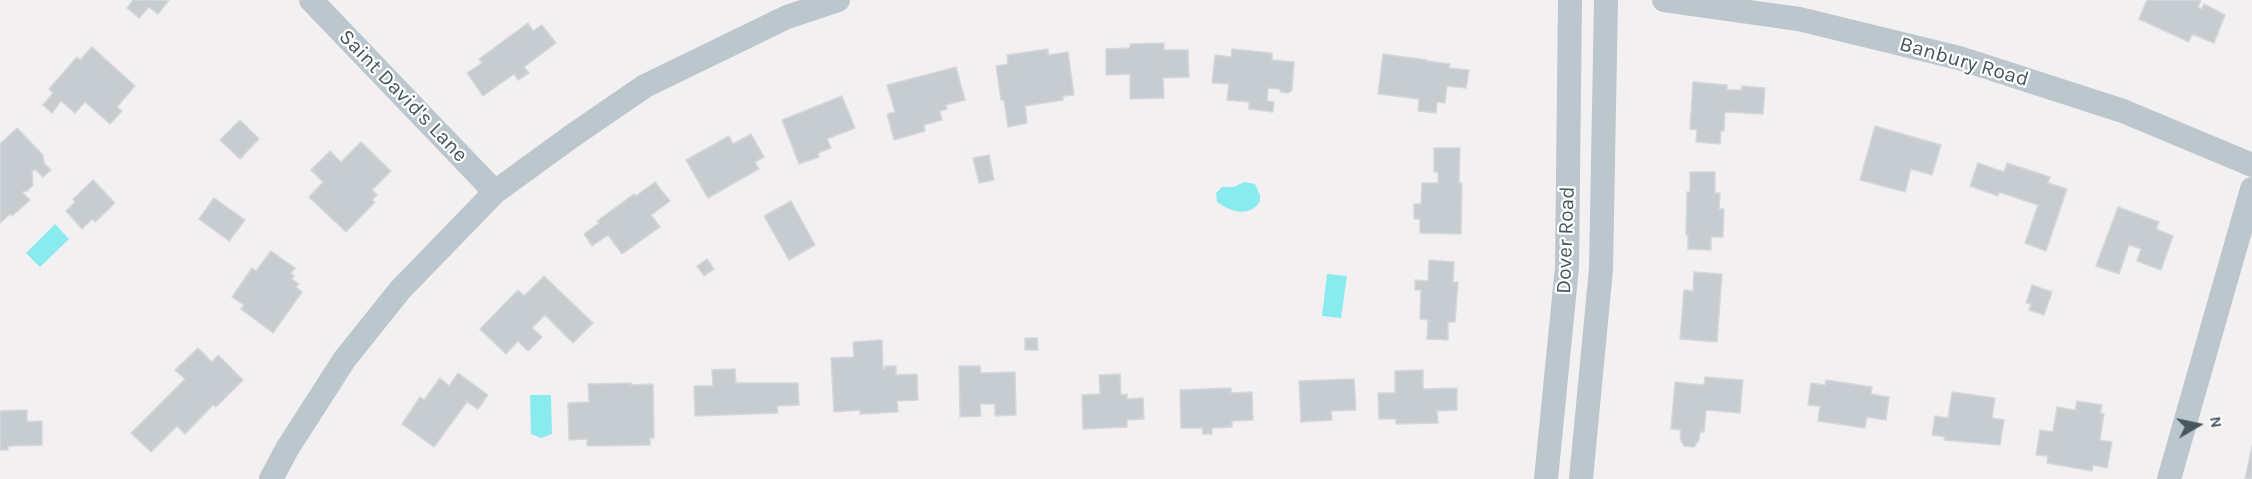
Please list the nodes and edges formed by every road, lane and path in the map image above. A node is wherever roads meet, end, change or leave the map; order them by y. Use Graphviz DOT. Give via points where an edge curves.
graph roads {
  1 [pos="311,0"];
  2 [pos="838,0"];
  3 [pos="1570,0"];
  4 [pos="1606,0"];
  5 [pos="1664,0"];
  6 [pos="2252,165"];
  7 [pos="2252,189"];
  8 [pos="495,192"];
  9 [pos="271,479"];
  10 [pos="1546,479"];
  11 [pos="1581,479"];
  12 [pos="2169,479"];
  1 -- 8 [label="street, Saint David's Lane"];
  2 -- 8 [label="street" via="787,17 645,86"];
  3 -- 10 [label="street, Dover Road" via="1567,267"];
  4 -- 11 [label="street, Dover Road" via="1601,269"];
  5 -- 6 [label="street, Banbury Road" via="1799,19 1959,58 2123,111"];
  7 -- 12 [label="street"];
  8 -- 9 [label="street" via="400,290 344,360"];
}
